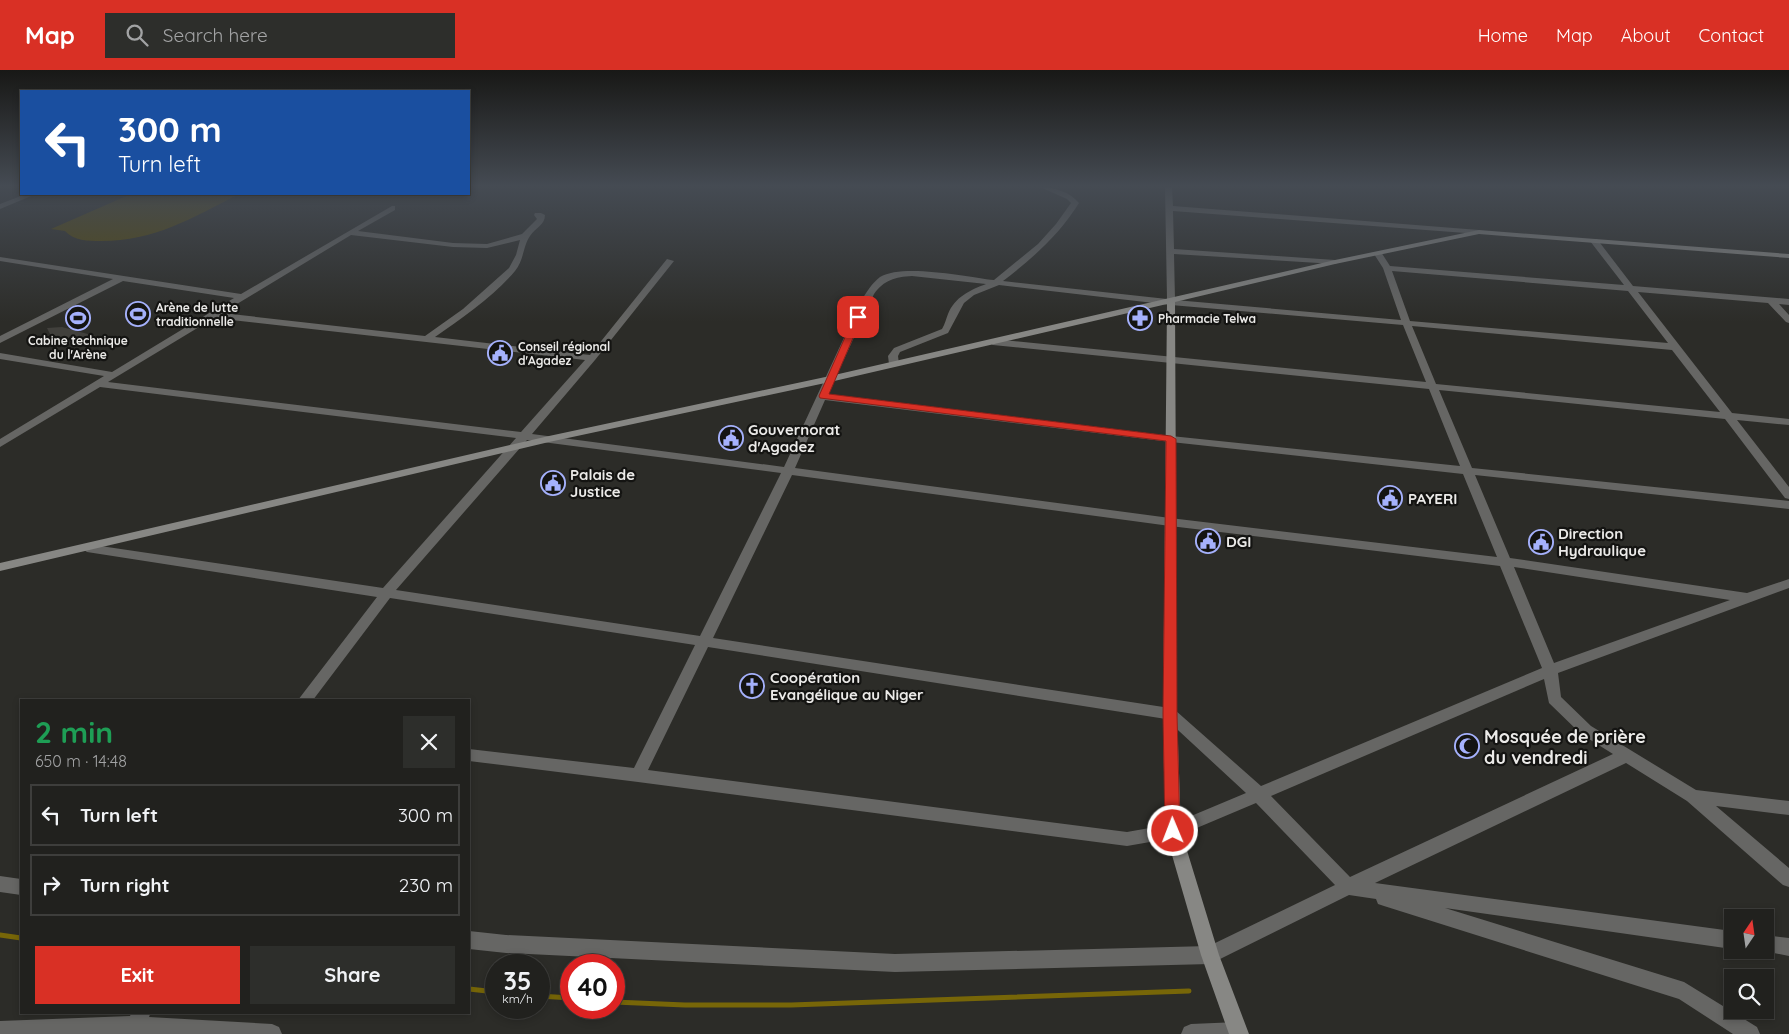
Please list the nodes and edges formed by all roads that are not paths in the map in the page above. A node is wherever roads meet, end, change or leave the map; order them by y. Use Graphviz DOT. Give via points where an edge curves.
graph roads {
  1 [pos="529,232"];
  2 [pos="1054,232"];
  3 [pos="1170,232"];
  4 [pos="1479,232"];
  5 [pos="351,233"];
  6 [pos="525,236"];
  7 [pos="1594,241"];
  8 [pos="1170,251"];
  9 [pos="1378,254"];
  10 [pos="1789,256"];
  11 [pos="0,259"];
  12 [pos="670,261"];
  13 [pos="1335,262"];
  14 [pos="1387,268"];
  15 [pos="122,278"];
  16 [pos="997,283"];
  17 [pos="1631,289"];
  18 [pos="242,297"];
  19 [pos="1770,300"];
  20 [pos="1171,302"];
  21 [pos="1789,302"];
  22 [pos="213,315"];
  23 [pos="1789,320"];
  24 [pos="1406,322"];
  25 [pos="428,339"];
  26 [pos="0,340"];
  27 [pos="993,342"];
  28 [pos="1676,347"];
  29 [pos="0,356"];
  30 [pos="592,358"];
  31 [pos="1171,360"];
  32 [pos="894,364"];
  33 [pos="113,375"];
  34 [pos="830,379"];
  35 [pos="97,384"];
  36 [pos="1433,386"];
  37 [pos="823,396"];
  38 [pos="1729,416"];
  39 [pos="1789,422"];
  40 [pos="524,437"];
  41 [pos="548,439"];
  42 [pos="1171,439"];
  43 [pos="0,444"];
  44 [pos="515,447"];
  45 [pos="788,471"];
  46 [pos="1468,471"];
  47 [pos="1789,495"];
  48 [pos="1789,504"];
  49 [pos="1170,522"];
  50 [pos="87,548"];
  51 [pos="1506,562"];
  52 [pos="0,567"];
  53 [pos="1789,583"];
  54 [pos="386,594"];
  55 [pos="1749,598"];
  56 [pos="706,642"];
  57 [pos="1550,670"];
  58 [pos="306,699"];
  59 [pos="1170,714"];
  60 [pos="470,755"];
  61 [pos="1627,755"];
  62 [pos="638,775"];
  63 [pos="1258,794"];
  64 [pos="1693,796"];
  65 [pos="1789,808"];
  66 [pos="1173,831"];
  67 [pos="1789,880"];
  68 [pos="0,884"];
  69 [pos="20,887"];
  70 [pos="1348,887"];
  71 [pos="1724,939"];
  72 [pos="470,940"];
  73 [pos="1774,945"];
  74 [pos="1789,947"];
  75 [pos="1210,955"];
  76 [pos="136,1024"];
  77 [pos="0,1031"];
  78 [pos="1239,1033"];
  79 [pos="272,1034"];
  80 [pos="1191,1034"];
  81 [pos="1750,1034"];
  1 -- 6 [label="street"];
  2 -- 16 [label="street" via="1036,252"];
  3 -- 8 [label="street"];
  4 -- 7 [label="main road"];
  4 -- 9 [label="main road"];
  5 -- 6 [label="street" via="453,245 488,245"];
  5 -- 18 [label="street"];
  6 -- 25 [label="street" via="512,269 466,311"];
  7 -- 10 [label="main road"];
  7 -- 17 [label="street"];
  8 -- 13 [label="street"];
  8 -- 20 [label="street"];
  9 -- 13 [label="main road"];
  9 -- 14 [label="street"];
  11 -- 15 [label="street"];
  12 -- 30 [label="street"];
  13 -- 20 [label="main road"];
  14 -- 17 [label="street"];
  14 -- 24 [label="street"];
  15 -- 18 [label="street"];
  15 -- 26 [label="street"];
  16 -- 20 [label="street"];
  16 -- 32 [label="street" via="959,302 945,331 897,350 893,356"];
  16 -- 34 [label="street" via="912,273 887,276 877,282 865,301"];
  17 -- 19 [label="street"];
  17 -- 28 [label="street"];
  18 -- 22 [label="street"];
  19 -- 21 [label="street"];
  19 -- 23 [label="street"];
  20 -- 24 [label="street"];
  20 -- 27 [label="main road"];
  20 -- 31 [label="main road"];
  22 -- 25 [label="street"];
  22 -- 33 [label="street"];
  24 -- 28 [label="street"];
  24 -- 36 [label="street"];
  25 -- 30 [label="street"];
  27 -- 31 [label="street"];
  27 -- 32 [label="main road"];
  28 -- 38 [label="street"];
  29 -- 33 [label="street"];
  30 -- 40 [label="street"];
  31 -- 36 [label="street"];
  31 -- 42 [label="main road"];
  32 -- 34 [label="main road"];
  33 -- 35 [label="street"];
  34 -- 37 [label="street"];
  34 -- 41 [label="main road"];
  35 -- 40 [label="street"];
  35 -- 43 [label="street"];
  36 -- 38 [label="street"];
  36 -- 46 [label="street"];
  37 -- 42 [label="street"];
  37 -- 45 [label="street"];
  38 -- 39 [label="street"];
  38 -- 47 [label="street"];
  40 -- 41 [label="street"];
  40 -- 44 [label="street"];
  41 -- 44 [label="main road"];
  41 -- 45 [label="street"];
  42 -- 46 [label="street"];
  42 -- 49 [label="main road"];
  44 -- 50 [label="main road"];
  44 -- 54 [label="street"];
  45 -- 49 [label="street"];
  45 -- 56 [label="street"];
  46 -- 48 [label="street"];
  46 -- 51 [label="street"];
  49 -- 51 [label="street"];
  49 -- 59 [label="main road"];
  50 -- 52 [label="main road"];
  50 -- 54 [label="street"];
  51 -- 55 [label="street"];
  51 -- 57 [label="street"];
  53 -- 55 [label="street"];
  54 -- 56 [label="street"];
  54 -- 58 [label="street"];
  55 -- 57 [label="street"];
  56 -- 59 [label="street"];
  56 -- 62 [label="street"];
  57 -- 61 [label="street" via="1554,699 1586,730"];
  57 -- 63 [label="street"];
  59 -- 63 [label="street"];
  59 -- 66 [label="main road"];
  60 -- 62 [label="street"];
  61 -- 64 [label="street"];
  61 -- 70 [label="street"];
  62 -- 66 [label="street" via="1127,839"];
  63 -- 66 [label="street"];
  63 -- 70 [label="street"];
  64 -- 65 [label="street"];
  64 -- 67 [label="street"];
  66 -- 75 [label="main road"];
  68 -- 69 [label="street"];
  70 -- 71 [label="street"];
  70 -- 75 [label="street"];
  70 -- 81 [label="street" via="1684,991"];
  72 -- 75 [label="street" via="895,963"];
  73 -- 74 [label="street"];
  75 -- 78 [label="main road"];
  76 -- 77 [label="street"];
  76 -- 79 [label="street"];
  78 -- 80 [label="street"];
}
